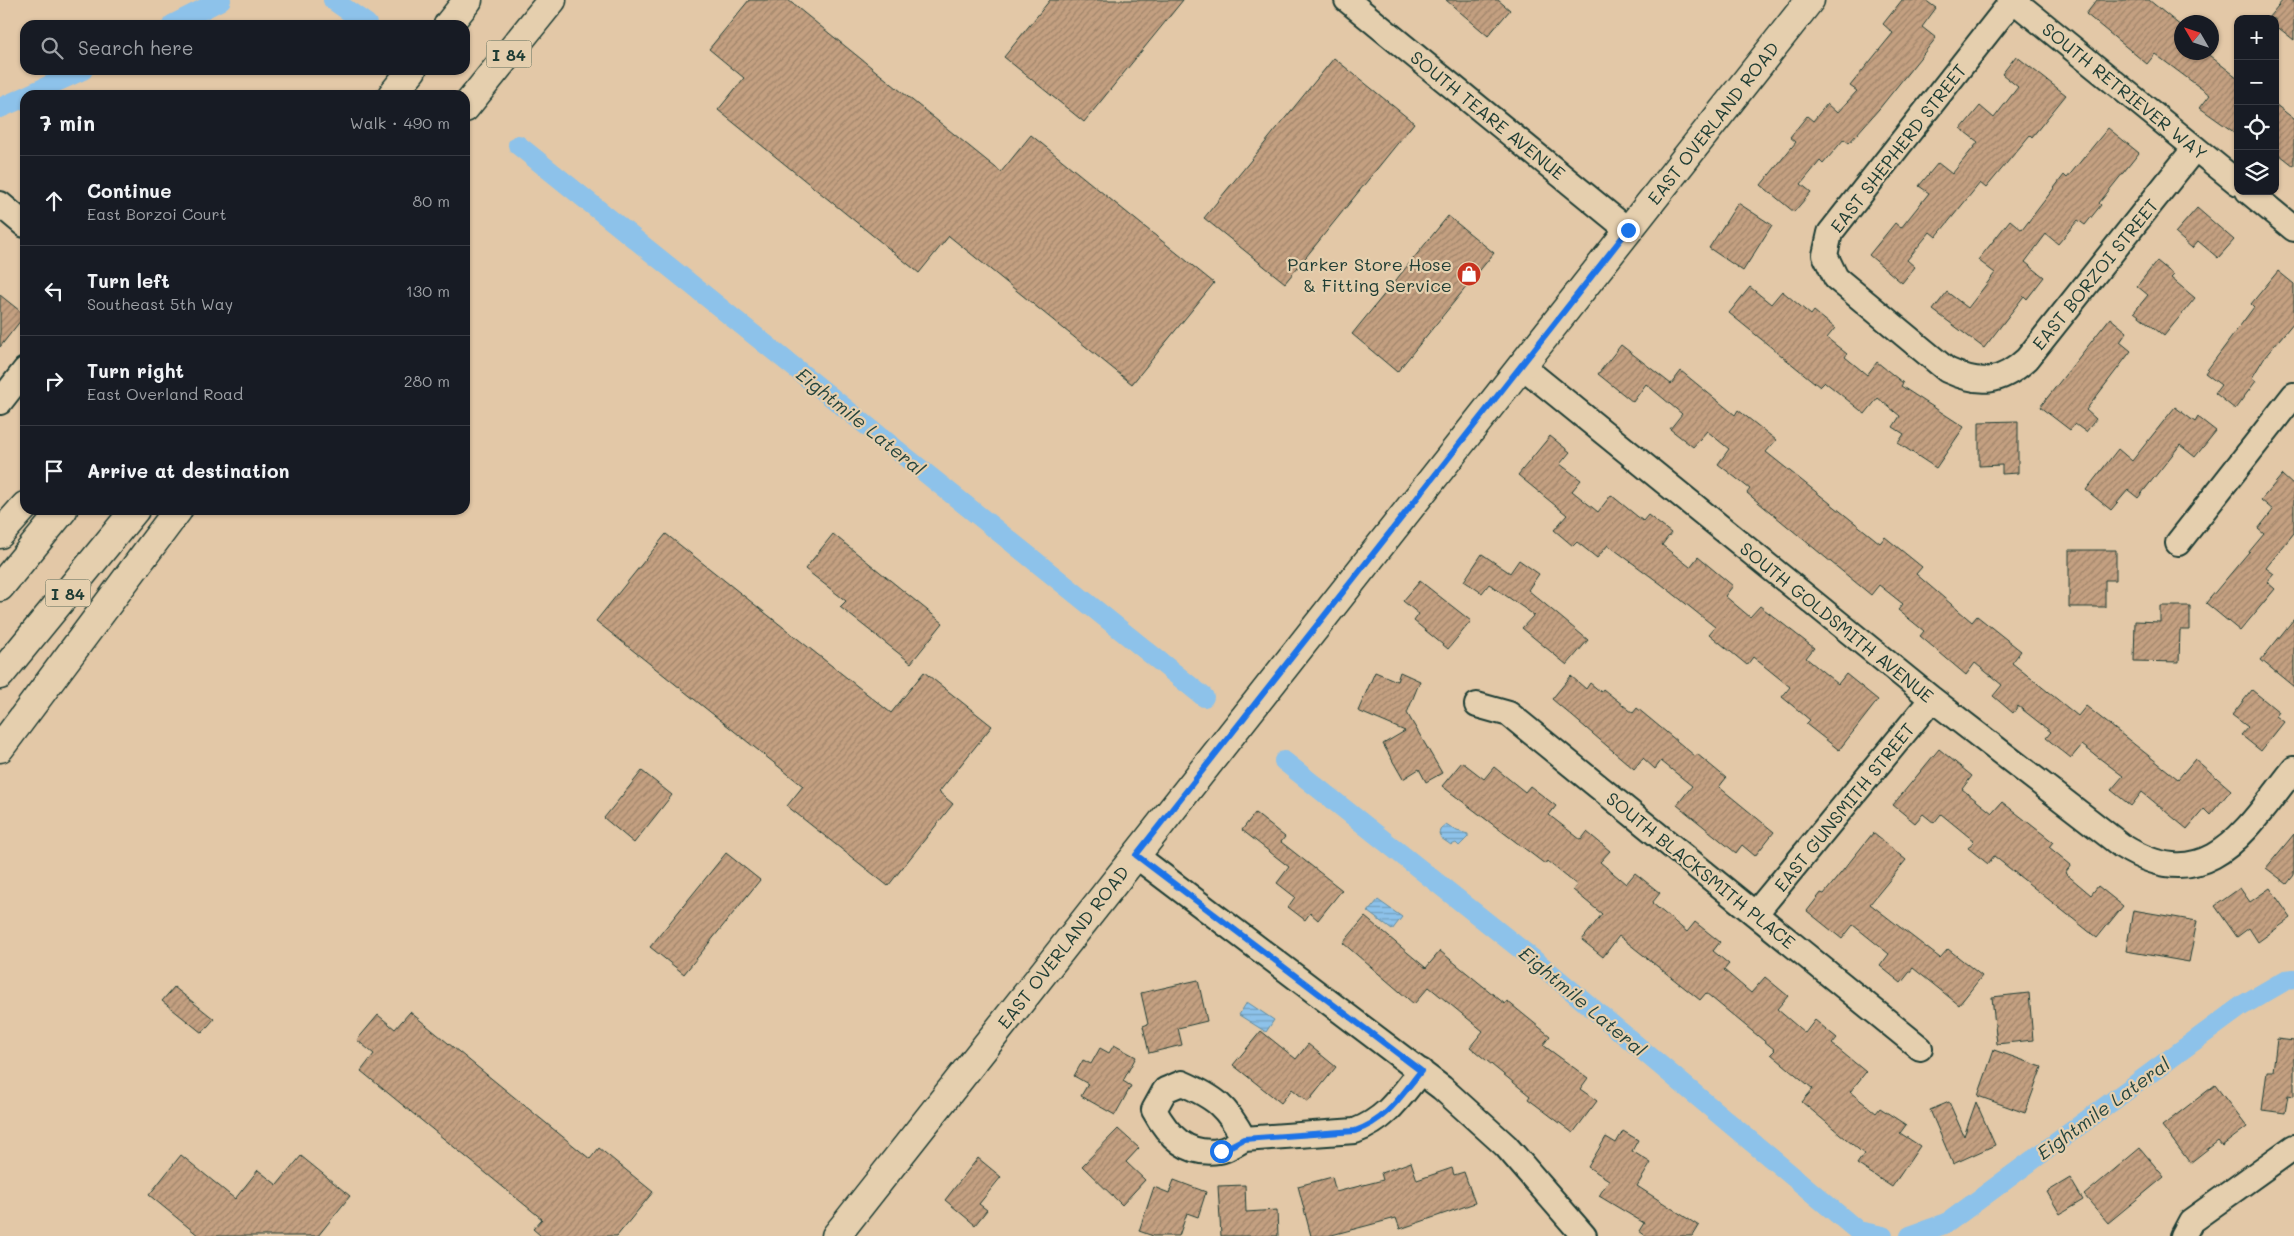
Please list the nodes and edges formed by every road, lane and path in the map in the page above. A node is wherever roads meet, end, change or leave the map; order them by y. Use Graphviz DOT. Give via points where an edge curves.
graph roads {
  1 [pos="468,0"];
  2 [pos="552,0"];
  3 [pos="1347,0"];
  4 [pos="1810,0"];
  5 [pos="2013,0"];
  6 [pos="452,20"];
  7 [pos="470,102"];
  8 [pos="2195,148"];
  9 [pos="2234,180"];
  10 [pos="2253,195"];
  11 [pos="0,204"];
  12 [pos="20,221"];
  13 [pos="2294,229"];
  14 [pos="1628,230"];
  15 [pos="1522,366"];
  16 [pos="20,376"];
  17 [pos="1982,381"];
  18 [pos="2294,395"];
  19 [pos="0,402"];
  20 [pos="20,512"];
  21 [pos="59,515"];
  22 [pos="131,515"];
  23 [pos="174,515"];
  24 [pos="0,534"];
  25 [pos="2178,543"];
  26 [pos="0,587"];
  27 [pos="0,675"];
  28 [pos="1932,699"];
  29 [pos="1476,705"];
  30 [pos="0,748"];
  31 [pos="2294,769"];
  32 [pos="1136,855"];
  33 [pos="1756,914"];
  34 [pos="1920,1048"];
  35 [pos="1421,1071"];
  36 [pos="1244,1139"];
  37 [pos="2294,1147"];
  38 [pos="836,1236"];
  39 [pos="1584,1236"];
  40 [pos="2183,1236"];
  1 -- 6 [label="main road"];
  2 -- 7 [label="main road, I 84"];
  3 -- 14 [label="street, SOUTH TEARE AVENUE"];
  4 -- 14 [label="main road, EAST OVERLAND ROAD"];
  5 -- 8 [label="street, SOUTH RETRIEVER WAY"];
  5 -- 17 [label="street, EAST SHEPHERD STREET" via="1830,233 1825,255 1836,278 1947,370 1964,378"];
  8 -- 9 [label="street, SOUTH RETRIEVER WAY"];
  8 -- 17 [label="street, EAST BORZOI STREET" via="2026,359 2013,372 1998,379"];
  10 -- 13 [label="street"];
  11 -- 12 [label="street"];
  14 -- 15 [label="main road, EAST OVERLAND ROAD"];
  15 -- 28 [label="street, SOUTH GOLDSMITH AVENUE"];
  15 -- 32 [label="main road, EAST OVERLAND ROAD"];
  16 -- 19 [label="street"];
  18 -- 25 [label="street"];
  20 -- 24 [label="main road"];
  21 -- 26 [label="main road"];
  22 -- 27 [label="main road, I 84"];
  23 -- 30 [label="main road"];
  28 -- 31 [label="street, SOUTH GOLDSMITH AVENUE" via="2122,846 2140,858 2161,864 2198,862 2224,850 2242,835"];
  28 -- 33 [label="street, EAST GUNSMITH STREET"];
  29 -- 33 [label="street, SOUTH BLACKSMITH PLACE" via="1510,714"];
  32 -- 35 [label="street"];
  32 -- 38 [label="main road, EAST OVERLAND ROAD"];
  33 -- 34 [label="street, SOUTH BLACKSMITH PLACE"];
  35 -- 36 [label="street" via="1385,1115 1372,1125 1355,1131"];
  35 -- 39 [label="street" via="1506,1146"];
  37 -- 40 [label="street" via="2191,1221"];
}
